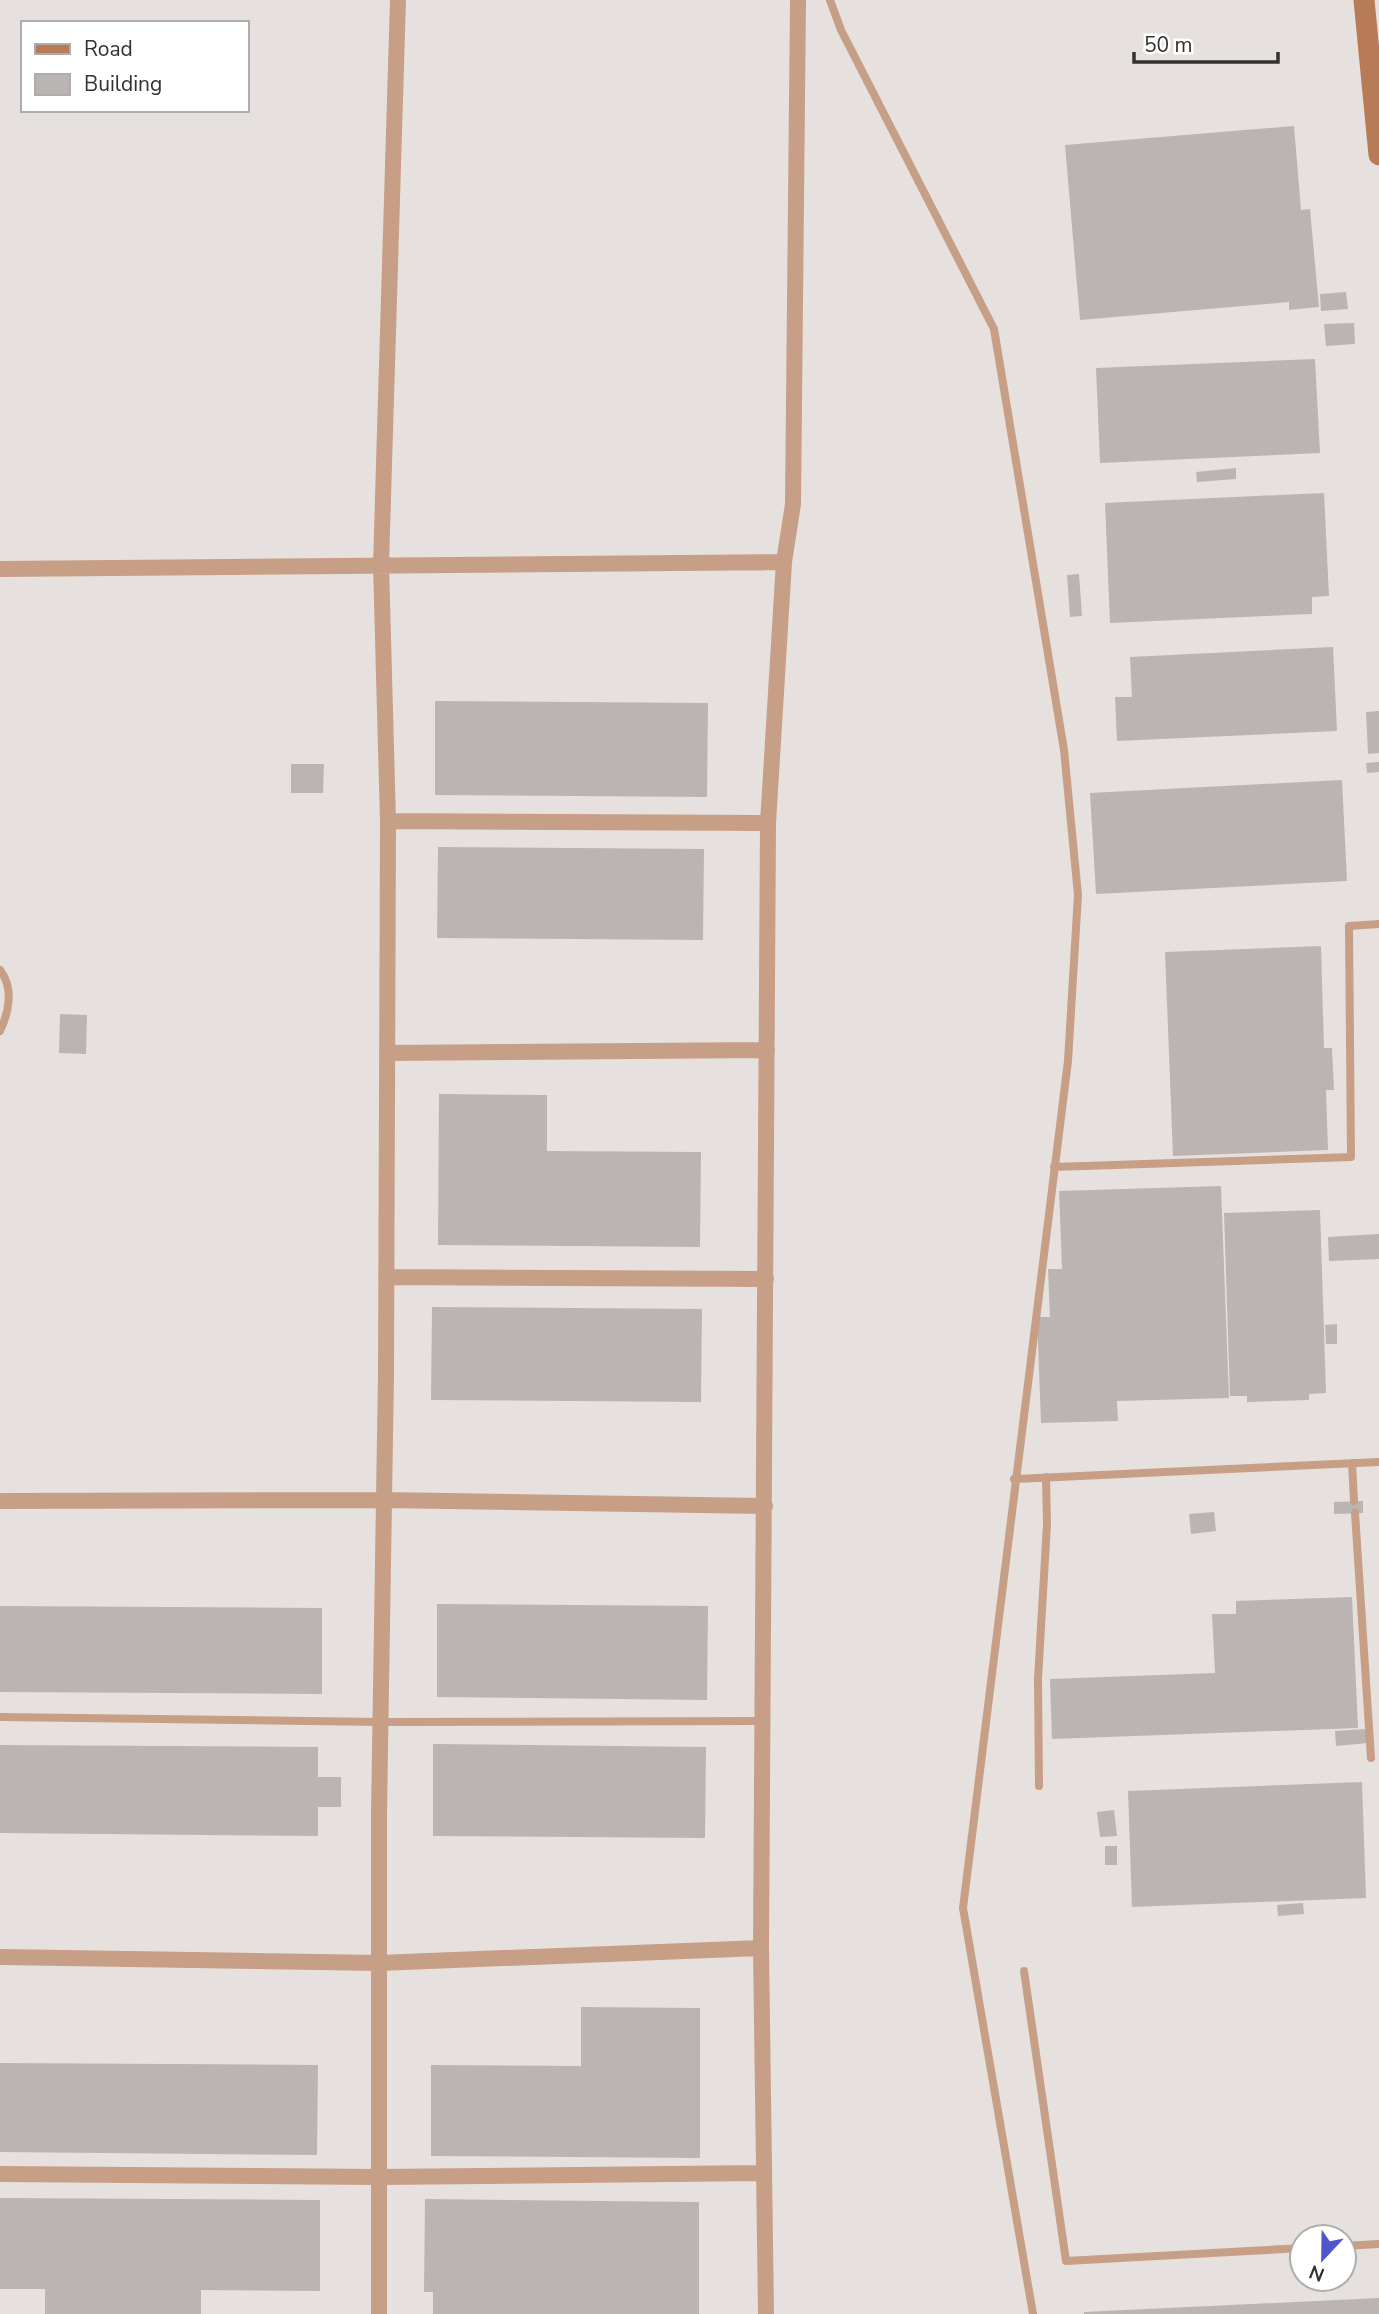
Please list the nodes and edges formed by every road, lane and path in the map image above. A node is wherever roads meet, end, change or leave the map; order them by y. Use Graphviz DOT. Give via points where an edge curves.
graph roads {
  1 [pos="398,0"];
  2 [pos="797,0"];
  3 [pos="830,0"];
  4 [pos="1364,0"];
  5 [pos="1379,155"];
  6 [pos="784,562"];
  7 [pos="381,564"];
  8 [pos="0,569"];
  9 [pos="388,821"];
  10 [pos="768,823"];
  11 [pos="1379,924"];
  12 [pos="0,970"];
  13 [pos="0,1031"];
  14 [pos="767,1050"];
  15 [pos="387,1053"];
  16 [pos="1054,1167"];
  17 [pos="386,1276"];
  18 [pos="766,1279"];
  19 [pos="1379,1462"];
  20 [pos="1352,1463"];
  21 [pos="1046,1477"];
  22 [pos="1014,1479"];
  23 [pos="384,1500"];
  24 [pos="0,1501"];
  25 [pos="1354,1502"];
  26 [pos="765,1506"];
  27 [pos="1355,1513"];
  28 [pos="0,1717"];
  29 [pos="763,1721"];
  30 [pos="380,1722"];
  31 [pos="1371,1758"];
  32 [pos="1039,1786"];
  33 [pos="761,1948"];
  34 [pos="0,1957"];
  35 [pos="379,1963"];
  36 [pos="1024,1971"];
  37 [pos="764,2173"];
  38 [pos="0,2174"];
  39 [pos="379,2177"];
  40 [pos="1379,2244"];
  41 [pos="1358,2245"];
  42 [pos="1288,2249"];
  43 [pos="379,2314"];
  44 [pos="766,2314"];
  45 [pos="1033,2314"];
  1 -- 7 [label="street"];
  2 -- 6 [label="street" via="794,490"];
  3 -- 16 [label="lane" via="841,30 994,329 1063,750 1078,895 1068,1061"];
  4 -- 5 [label="street"];
  6 -- 7 [label="street"];
  6 -- 10 [label="street"];
  7 -- 8 [label="street"];
  7 -- 9 [label="street"];
  9 -- 10 [label="street"];
  9 -- 15 [label="street"];
  10 -- 14 [label="street"];
  11 -- 16 [label="lane" via="1349,926 1351,1157"];
  12 -- 13 [label="lane" via="7,979 9,1005"];
  14 -- 15 [label="street"];
  14 -- 18 [label="street"];
  15 -- 17 [label="street"];
  16 -- 22 [label="lane"];
  17 -- 18 [label="street"];
  17 -- 23 [label="street"];
  18 -- 26 [label="street"];
  19 -- 20 [label="lane"];
  20 -- 21 [label="lane"];
  20 -- 25 [label="lane"];
  21 -- 22 [label="lane"];
  21 -- 32 [label="lane"];
  22 -- 45 [label="lane" via="963,1908"];
  23 -- 24 [label="street"];
  23 -- 26 [label="street"];
  23 -- 30 [label="street"];
  26 -- 29 [label="street"];
  27 -- 31 [label="lane"];
  28 -- 30 [label="lane"];
  29 -- 30 [label="lane"];
  29 -- 33 [label="street"];
  30 -- 35 [label="street"];
  33 -- 35 [label="street"];
  33 -- 37 [label="street"];
  34 -- 35 [label="street"];
  35 -- 39 [label="street"];
  36 -- 42 [label="lane" via="1066,2261"];
  37 -- 39 [label="street"];
  37 -- 44 [label="street"];
  38 -- 39 [label="street"];
  39 -- 43 [label="street"];
  40 -- 41 [label="lane"];
}
